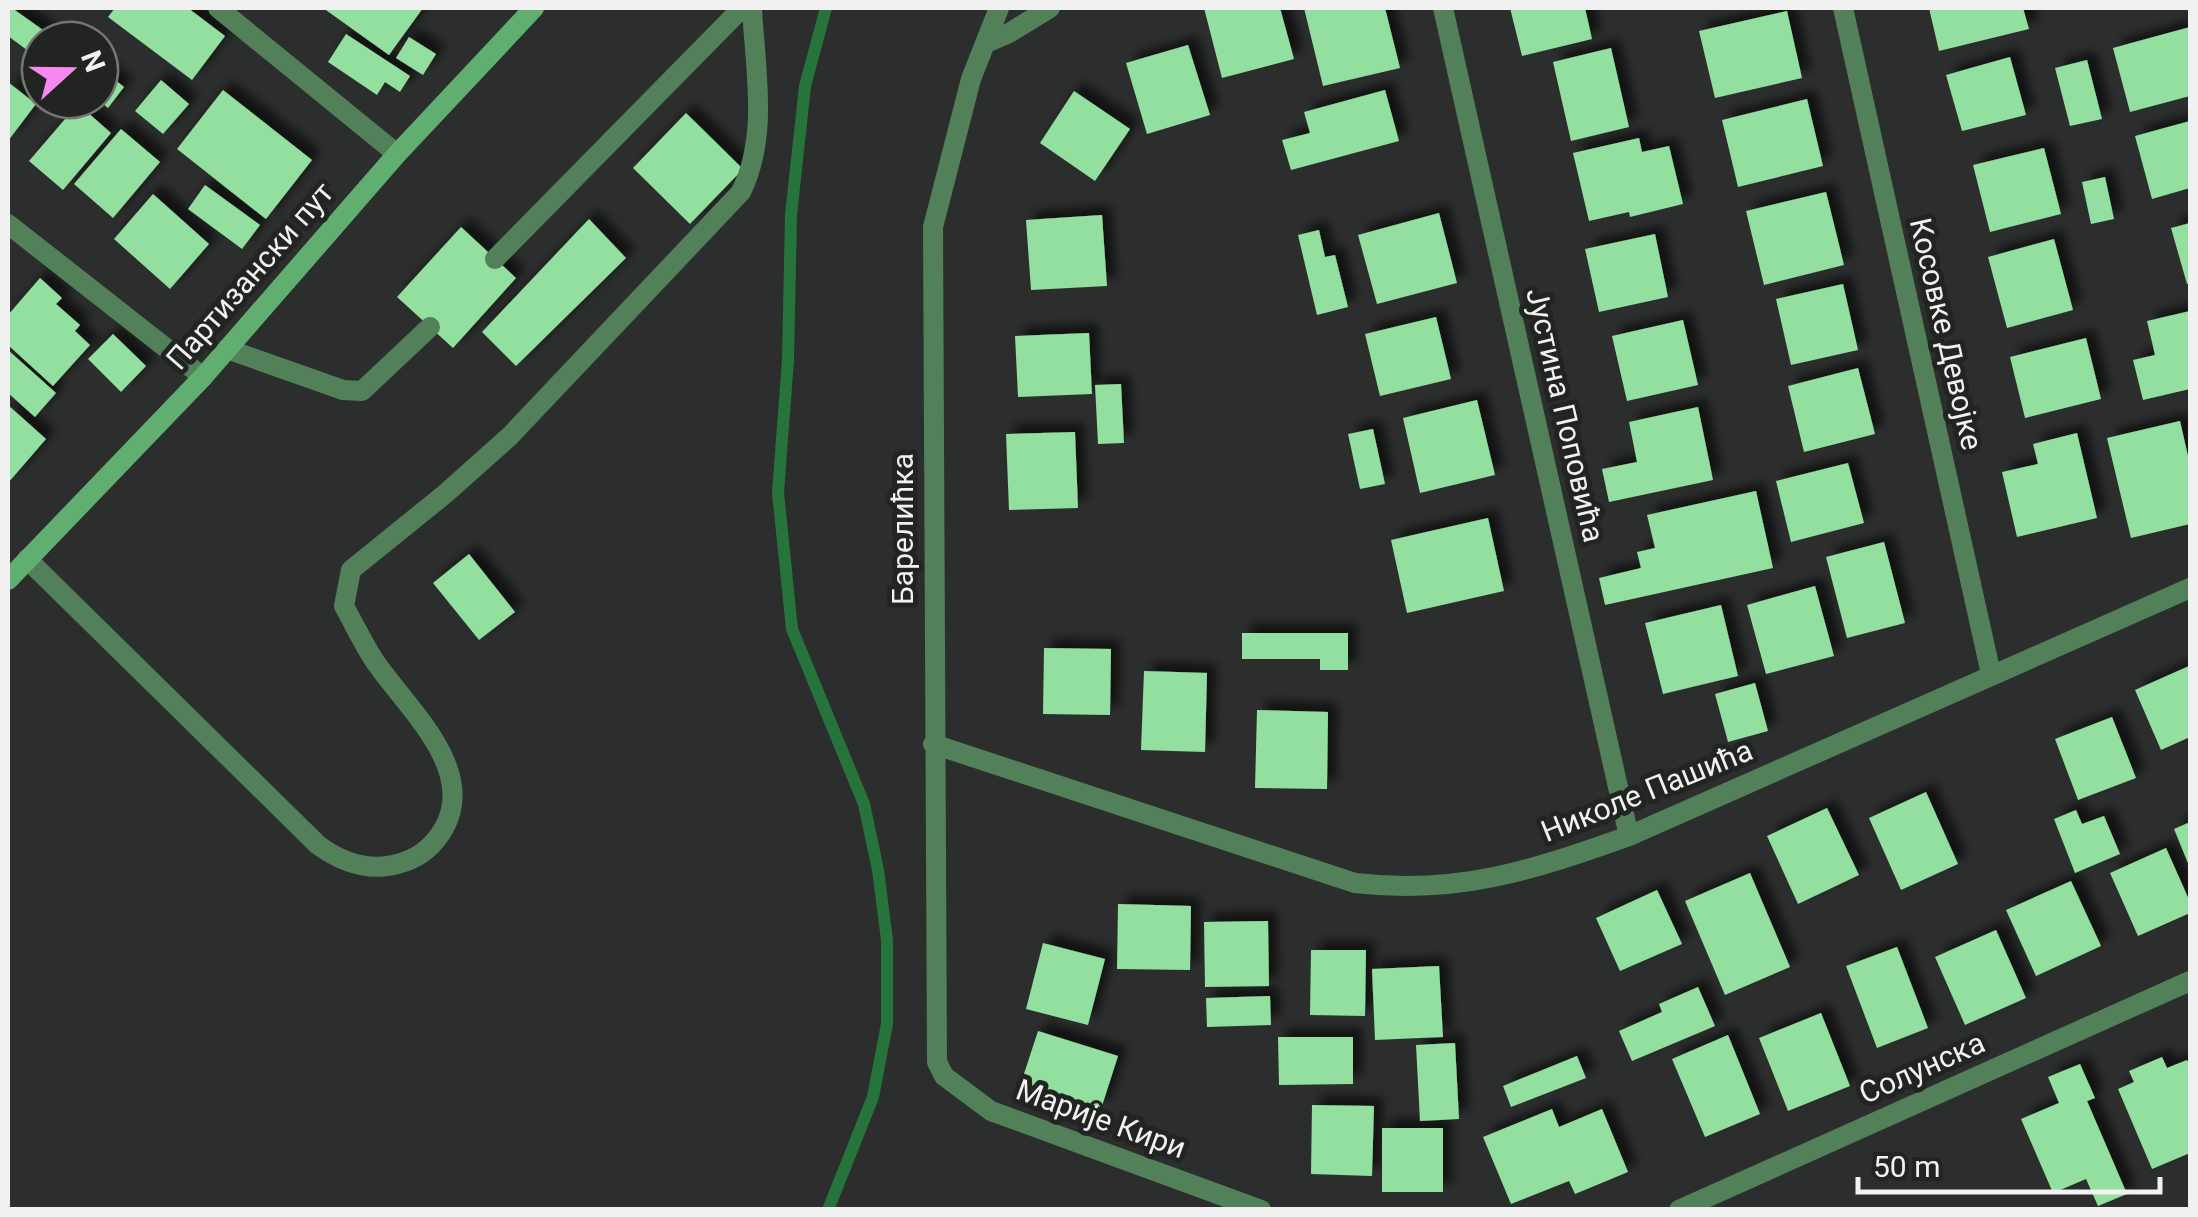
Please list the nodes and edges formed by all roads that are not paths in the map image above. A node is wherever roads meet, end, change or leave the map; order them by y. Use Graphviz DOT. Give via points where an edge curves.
graph roads {
  1 [pos="218,8"];
  2 [pos="534,8"];
  3 [pos="742,8"];
  4 [pos="752,8"];
  5 [pos="999,8"];
  6 [pos="1050,8"];
  7 [pos="1443,8"];
  8 [pos="1843,8"];
  9 [pos="986,43"];
  10 [pos="397,154"];
  11 [pos="8,224"];
  12 [pos="496,259"];
  13 [pos="430,326"];
  14 [pos="226,350"];
  15 [pos="203,377"];
  16 [pos="27,559"];
  17 [pos="8,580"];
  18 [pos="2190,588"];
  19 [pos="1991,674"];
  20 [pos="933,744"];
  21 [pos="1629,836"];
  22 [pos="2190,982"];
  23 [pos="937,1062"];
  24 [pos="1261,1210"];
  25 [pos="1678,1210"];
  1 -- 10 [label="street"];
  2 -- 10 [label="main road, Партизански пут"];
  3 -- 12 [label="street"];
  4 -- 16 [label="street" via="758,144 742,192 510,436 351,570 344,606 374,660 422,720 451,784 447,823 421,854 368,867 318,845"];
  5 -- 9 [label="street, Барелићка"];
  6 -- 9 [label="street"];
  7 -- 21 [label="street, Јустина Поповића"];
  8 -- 19 [label="street, Косовке Девојке"];
  9 -- 20 [label="street, Барелићка" via="933,228"];
  10 -- 14 [label="main road, Партизански пут"];
  11 -- 15 [label="street"];
  13 -- 14 [label="street" via="362,390 343,390"];
  14 -- 15 [label="main road, Партизански пут"];
  15 -- 16 [label="main road, Партизански пут"];
  16 -- 17 [label="main road, Партизански пут"];
  18 -- 19 [label="street, Николе Пашића"];
  19 -- 21 [label="street, Николе Пашића"];
  20 -- 21 [label="street, Николе Пашића" via="1356,883 1428,888 1478,882"];
  20 -- 23 [label="street, Барелићка"];
  22 -- 25 [label="street, Солунска"];
  23 -- 24 [label="street, Марије Кири" via="944,1076 991,1112"];
}
